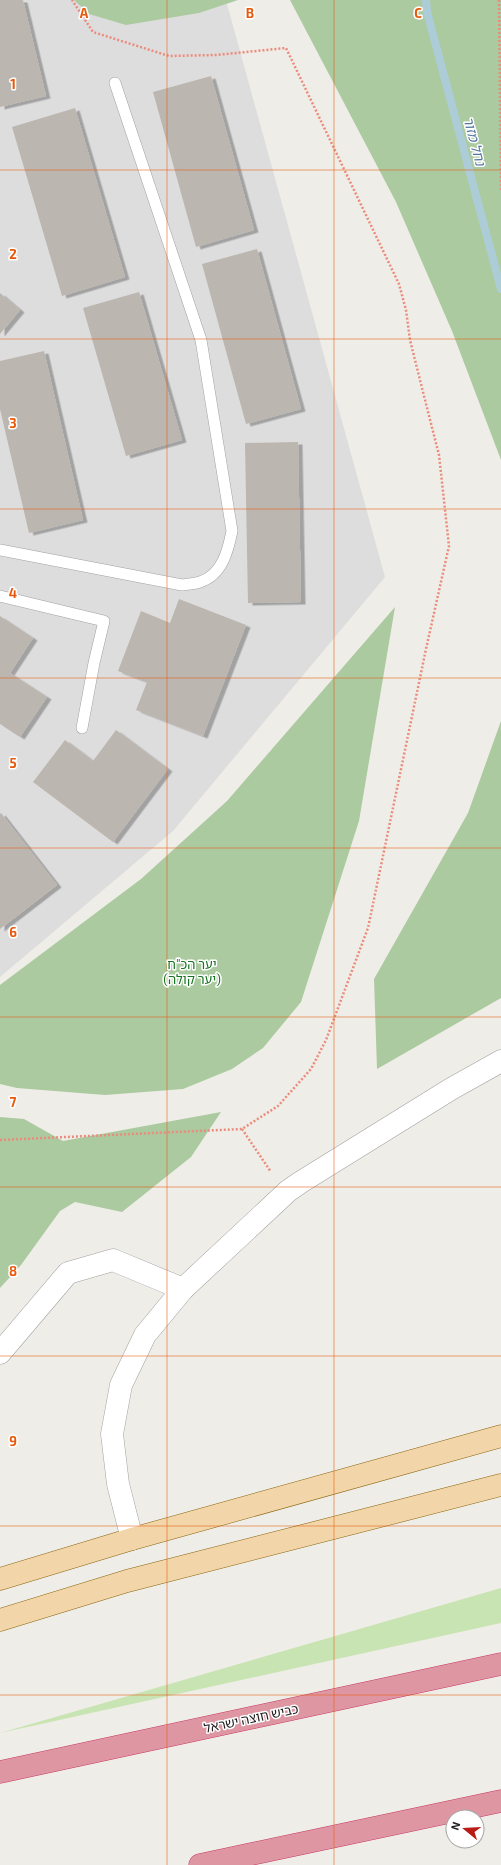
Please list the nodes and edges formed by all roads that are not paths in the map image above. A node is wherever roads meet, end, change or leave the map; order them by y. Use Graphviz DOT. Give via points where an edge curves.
graph roads {
  1 [pos="115,83"];
  2 [pos="0,550"];
  3 [pos="0,596"];
  4 [pos="82,728"];
  5 [pos="501,1061"];
  6 [pos="184,1289"];
  7 [pos="0,1353"];
  8 [pos="501,1436"];
  9 [pos="501,1484"];
  10 [pos="132,1539"];
  11 [pos="0,1579"];
  12 [pos="0,1620"];
  13 [pos="501,1664"];
  14 [pos="0,1772"];
  15 [pos="501,1801"];
  16 [pos="200,1865"];
  1 -- 2 [label="lane" via="201,340 232,531 228,553 216,572 202,582 182,585"];
  3 -- 4 [label="lane" via="104,621"];
  5 -- 6 [label="street" via="451,1089 288,1191"];
  6 -- 7 [label="street" via="113,1260 68,1273"];
  6 -- 10 [label="street" via="145,1335 121,1385 112,1434 118,1484"];
  8 -- 10 [label="main road"];
  9 -- 12 [label="main road" via="127,1581"];
  10 -- 11 [label="main road"];
  13 -- 14 [label="highway, כביש חוצה ישראל"];
  15 -- 16 [label="highway"];
}
